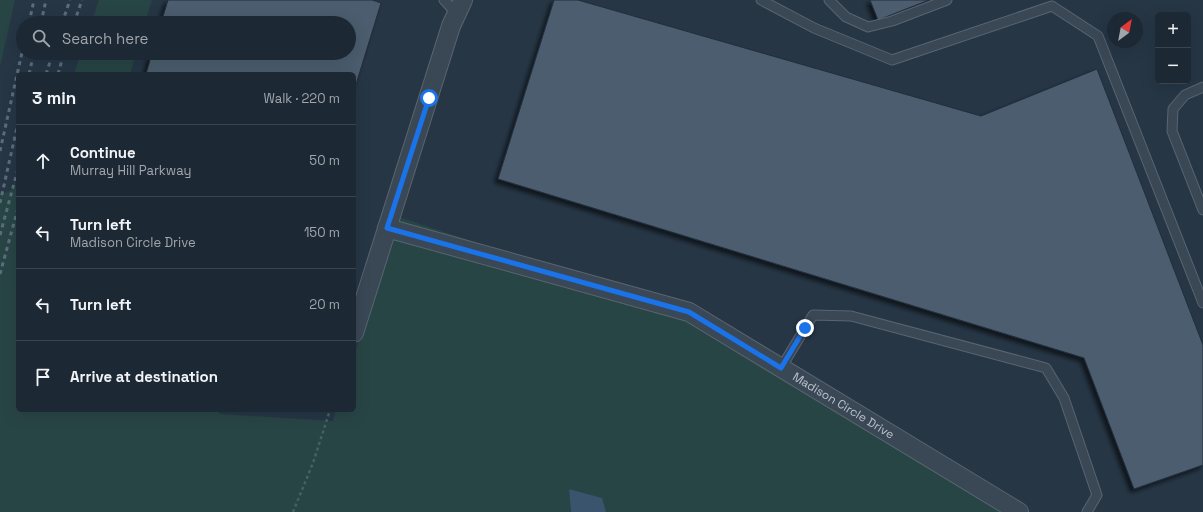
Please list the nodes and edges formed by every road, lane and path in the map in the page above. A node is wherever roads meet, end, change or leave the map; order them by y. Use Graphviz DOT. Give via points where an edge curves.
graph roads {
  1 [pos="444,0"];
  2 [pos="761,0"];
  3 [pos="829,0"];
  4 [pos="947,0"];
  5 [pos="460,7"];
  6 [pos="1203,87"];
  7 [pos="1203,210"];
  8 [pos="387,228"];
  9 [pos="1203,302"];
  10 [pos="356,327"];
  11 [pos="781,368"];
  12 [pos="329,412"];
  13 [pos="293,512"];
  14 [pos="1019,512"];
  15 [pos="1087,512"];
  1 -- 5 [label="lane"];
  2 -- 9 [label="lane" via="814,28 892,60 1052,6 1098,36"];
  3 -- 4 [label="lane" via="846,17 868,27 892,21"];
  5 -- 8 [label="street"];
  6 -- 7 [label="lane" via="1185,95 1173,109 1172,131"];
  8 -- 10 [label="street"];
  8 -- 11 [label="street, Madison Circle Drive" via="689,312"];
  11 -- 14 [label="street, Madison Circle Drive"];
  11 -- 15 [label="lane" via="813,314 851,316 1046,368 1064,398 1097,495"];
  12 -- 13 [label="path" via="313,463"];
}
